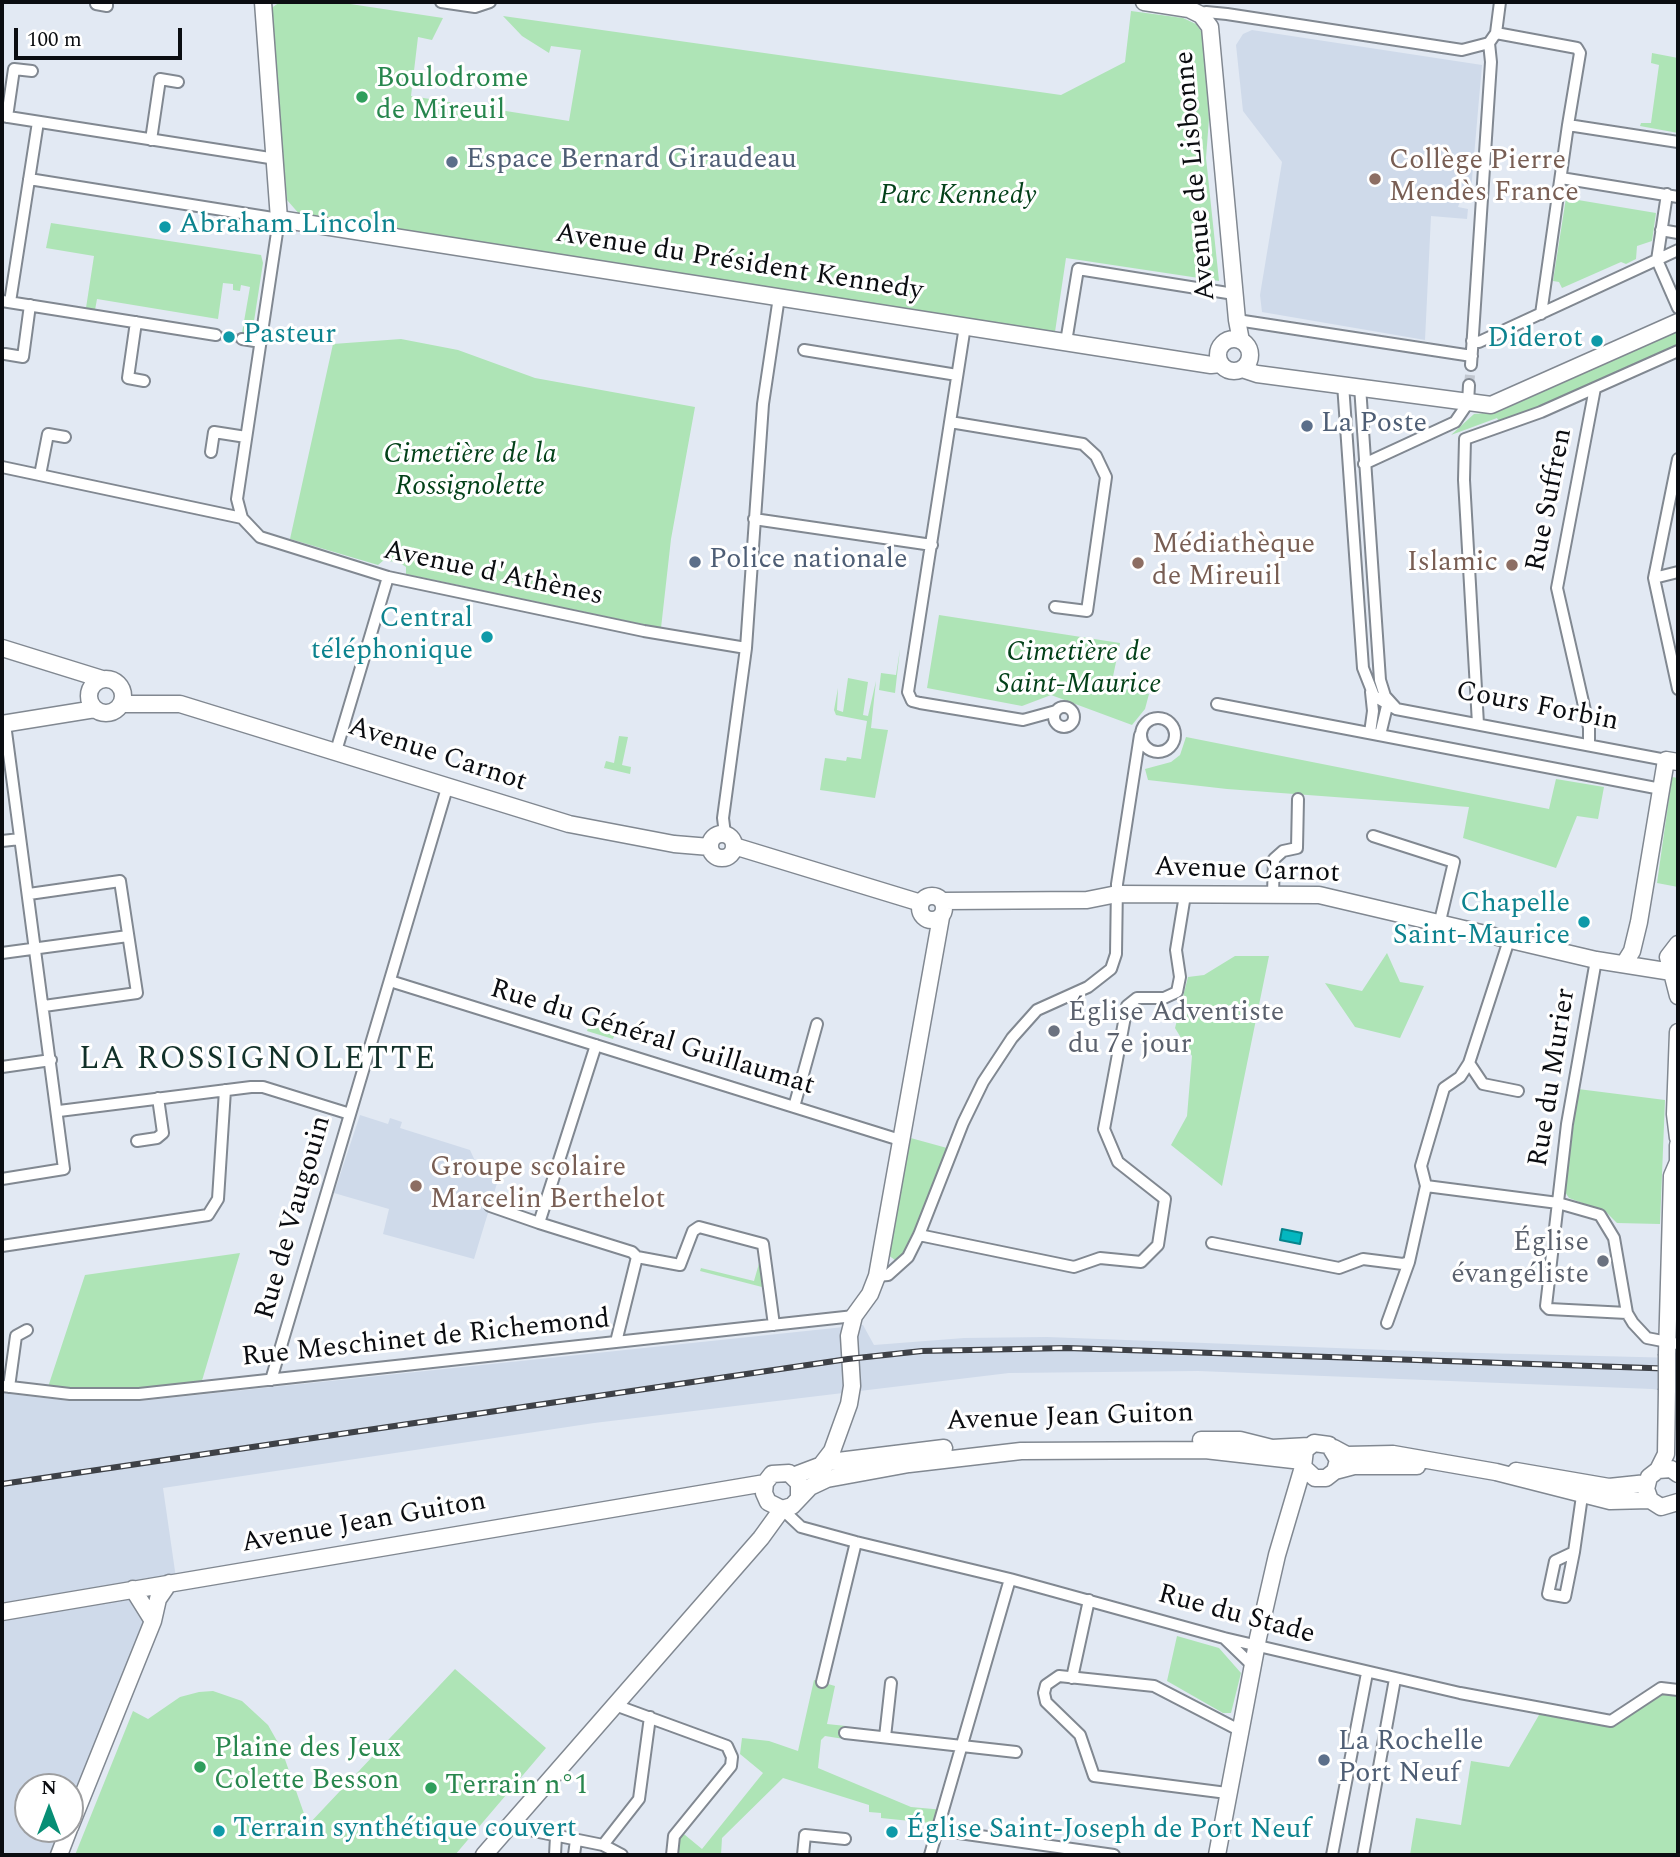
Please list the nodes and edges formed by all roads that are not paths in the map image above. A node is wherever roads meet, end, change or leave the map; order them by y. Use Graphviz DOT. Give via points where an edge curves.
graph roads {
  1 [pos="263,2"];
  2 [pos="441,2"];
  3 [pos="490,2"];
  4 [pos="1144,2"];
  5 [pos="1500,2"];
  6 [pos="1205,21"];
  7 [pos="1492,38"];
  8 [pos="33,71"];
  9 [pos="178,82"];
  10 [pos="4,117"];
  11 [pos="38,122"];
  12 [pos="1569,125"];
  13 [pos="151,140"];
  14 [pos="1678,142"];
  15 [pos="276,159"];
  16 [pos="1561,178"];
  17 [pos="29,179"];
  18 [pos="1672,196"];
  19 [pos="279,219"];
  20 [pos="1661,230"];
  21 [pos="1678,233"];
  22 [pos="1678,250"];
  23 [pos="1657,260"];
  24 [pos="1234,294"];
  25 [pos="779,297"];
  26 [pos="6,302"];
  27 [pos="30,305"];
  28 [pos="1678,308"];
  29 [pos="1541,314"];
  30 [pos="1237,320"];
  31 [pos="136,322"];
  32 [pos="1678,322"];
  33 [pos="965,326"];
  34 [pos="216,335"];
  35 [pos="242,339"];
  36 [pos="1236,340"];
  37 [pos="1472,341"];
  38 [pos="261,342"];
  39 [pos="1066,342"];
  40 [pos="804,351"];
  41 [pos="1678,351"];
  42 [pos="5,354"];
  43 [pos="1220,358"];
  44 [pos="1246,363"];
  45 [pos="957,375"];
  46 [pos="144,381"];
  47 [pos="1351,385"];
  48 [pos="1469,385"];
  49 [pos="1595,388"];
  50 [pos="1468,403"];
  51 [pos="950,422"];
  52 [pos="65,437"];
  53 [pos="246,437"];
  54 [pos="211,452"];
  55 [pos="1678,459"];
  56 [pos="1364,464"];
  57 [pos="2,467"];
  58 [pos="40,475"];
  59 [pos="242,518"];
  60 [pos="754,519"];
  61 [pos="932,545"];
  62 [pos="1678,572"];
  63 [pos="388,577"];
  64 [pos="1654,578"];
  65 [pos="1055,607"];
  66 [pos="2,648"];
  67 [pos="746,648"];
  68 [pos="1678,690"];
  69 [pos="1371,692"];
  70 [pos="94,694"];
  71 [pos="122,698"];
  72 [pos="1217,704"];
  73 [pos="1392,707"];
  74 [pos="1056,711"];
  75 [pos="4,724"];
  76 [pos="1478,724"];
  77 [pos="1375,734"];
  78 [pos="1140,735"];
  79 [pos="1589,744"];
  80 [pos="336,751"];
  81 [pos="1672,761"];
  82 [pos="447,788"];
  83 [pos="1661,789"];
  84 [pos="1298,799"];
  85 [pos="1373,836"];
  86 [pos="20,839"];
  87 [pos="730,840"];
  88 [pos="2,841"];
  89 [pos="29,894"];
  90 [pos="1117,894"];
  91 [pos="1273,894"];
  92 [pos="1185,895"];
  93 [pos="922,909"];
  94 [pos="942,910"];
  95 [pos="1440,921"];
  96 [pos="128,936"];
  97 [pos="1509,940"];
  98 [pos="1678,944"];
  99 [pos="36,948"];
  100 [pos="2,953"];
  101 [pos="932,960"];
  102 [pos="1596,960"];
  103 [pos="1632,965"];
  104 [pos="1673,967"];
  105 [pos="390,981"];
  106 [pos="1678,996"];
  107 [pos="44,1006"];
  108 [pos="817,1024"];
  109 [pos="1678,1032"];
  110 [pos="596,1045"];
  111 [pos="51,1060"];
  112 [pos="1469,1063"];
  113 [pos="2,1067"];
  114 [pos="226,1090"];
  115 [pos="1518,1091"];
  116 [pos="158,1098"];
  117 [pos="794,1107"];
  118 [pos="59,1111"];
  119 [pos="350,1114"];
  120 [pos="1675,1114"];
  121 [pos="1678,1138"];
  122 [pos="900,1140"];
  123 [pos="137,1141"];
  124 [pos="1678,1144"];
  125 [pos="1672,1176"];
  126 [pos="2,1180"];
  127 [pos="1426,1186"];
  128 [pos="1558,1203"];
  129 [pos="489,1206"];
  130 [pos="540,1223"];
  131 [pos="919,1236"];
  132 [pos="1212,1243"];
  133 [pos="2,1246"];
  134 [pos="637,1257"];
  135 [pos="1409,1262"];
  136 [pos="877,1276"];
  137 [pos="1627,1313"];
  138 [pos="854,1317"];
  139 [pos="1387,1323"];
  140 [pos="774,1325"];
  141 [pos="27,1330"];
  142 [pos="616,1342"];
  143 [pos="1670,1347"];
  144 [pos="271,1380"];
  145 [pos="5,1386"];
  146 [pos="1669,1427"];
  147 [pos="1309,1446"];
  148 [pos="1334,1448"];
  149 [pos="831,1459"];
  150 [pos="1678,1459"];
  151 [pos="1302,1464"];
  152 [pos="1449,1464"];
  153 [pos="1658,1470"];
  154 [pos="1335,1471"];
  155 [pos="1678,1474"];
  156 [pos="793,1476"];
  157 [pos="1317,1478"];
  158 [pos="821,1481"];
  159 [pos="1647,1483"];
  160 [pos="1583,1490"];
  161 [pos="1295,1494"];
  162 [pos="779,1498"];
  163 [pos="1650,1500"];
  164 [pos="1677,1505"];
  165 [pos="856,1542"];
  166 [pos="1574,1552"];
  167 [pos="1010,1579"];
  168 [pos="169,1583"];
  169 [pos="133,1589"];
  170 [pos="1089,1600"];
  171 [pos="2,1612"];
  172 [pos="153,1621"];
  173 [pos="1224,1638"];
  174 [pos="1257,1646"];
  175 [pos="1252,1666"];
  176 [pos="1367,1672"];
  177 [pos="1072,1678"];
  178 [pos="1395,1679"];
  179 [pos="822,1682"];
  180 [pos="891,1683"];
  181 [pos="1678,1690"];
  182 [pos="615,1705"];
  183 [pos="650,1717"];
  184 [pos="1239,1730"];
  185 [pos="845,1733"];
  186 [pos="885,1737"];
  187 [pos="962,1746"];
  188 [pos="1016,1752"];
  189 [pos="84,1793"];
  190 [pos="1227,1793"];
  191 [pos="509,1826"];
  192 [pos="937,1830"];
  193 [pos="556,1836"];
  194 [pos="845,1839"];
  195 [pos="576,1840"];
  196 [pos="603,1845"];
  197 [pos="1041,1850"];
  198 [pos="484,1855"];
  199 [pos="555,1855"];
  200 [pos="574,1855"];
  201 [pos="622,1855"];
  202 [pos="672,1855"];
  203 [pos="803,1855"];
  204 [pos="930,1855"];
  205 [pos="1114,1855"];
  206 [pos="1217,1855"];
  207 [pos="1332,1855"];
  208 [pos="1363,1855"];
  1 -- 15 [label="street"];
  2 -- 3 [label="street" via="475,7"];
  4 -- 6 [label="street" via="1189,9"];
  5 -- 7 [label="street"];
  6 -- 7 [label="street" via="1227,14 1462,50"];
  6 -- 24 [label="street, Avenue de Lisbonne"];
  7 -- 12 [label="street" via="1577,48 1580,53"];
  7 -- 37 [label="street"];
  8 -- 10 [label="street" via="14,69"];
  9 -- 13 [label="street" via="160,79"];
  10 -- 11 [label="street"];
  11 -- 13 [label="street"];
  11 -- 17 [label="street"];
  12 -- 14 [label="street"];
  12 -- 16 [label="street"];
  13 -- 15 [label="street"];
  15 -- 19 [label="street"];
  16 -- 18 [label="street"];
  16 -- 29 [label="street"];
  17 -- 19 [label="street"];
  17 -- 26 [label="street"];
  18 -- 20 [label="street"];
  19 -- 25 [label="street, Avenue du Président Kennedy"];
  19 -- 38 [label="street"];
  20 -- 21 [label="street"];
  20 -- 23 [label="street"];
  22 -- 23 [label="street"];
  23 -- 28 [label="street"];
  23 -- 29 [label="street"];
  24 -- 30 [label="street, Avenue de Lisbonne"];
  24 -- 39 [label="street" via="1078,269"];
  25 -- 33 [label="street, Avenue du Président Kennedy"];
  25 -- 60 [label="street" via="763,404"];
  26 -- 27 [label="street"];
  27 -- 31 [label="street"];
  27 -- 42 [label="street" via="23,357"];
  29 -- 37 [label="street"];
  30 -- 36 [label="street, Avenue de Lisbonne"];
  30 -- 37 [label="street" via="1471,360"];
  31 -- 34 [label="street"];
  31 -- 46 [label="street" via="128,378"];
  32 -- 50 [label="street" via="1498,404"];
  33 -- 39 [label="street, Avenue du Président Kennedy"];
  33 -- 45 [label="street"];
  35 -- 38 [label="street"];
  36 -- 43 [label="street" via="1223,344"];
  36 -- 44 [label="street" via="1249,348"];
  38 -- 53 [label="street"];
  39 -- 43 [label="street, Avenue du Président Kennedy" via="1191,361"];
  40 -- 45 [label="street"];
  41 -- 49 [label="street"];
  43 -- 44 [label="street" via="1231,370"];
  44 -- 47 [label="street" via="1257,374"];
  45 -- 51 [label="street"];
  47 -- 50 [label="street"];
  47 -- 56 [label="street"];
  47 -- 69 [label="street" via="1363,668"];
  48 -- 50 [label="street"];
  49 -- 76 [label="street" via="1465,439"];
  49 -- 79 [label="street, Rue Suffren" via="1557,588"];
  50 -- 56 [label="street" via="1449,426"];
  51 -- 61 [label="street"];
  51 -- 65 [label="street" via="1083,443 1096,456 1106,477 1087,611"];
  52 -- 58 [label="street" via="48,434"];
  53 -- 54 [label="street" via="214,432"];
  53 -- 59 [label="street" via="237,499"];
  55 -- 64 [label="street"];
  56 -- 73 [label="street" via="1380,680"];
  57 -- 58 [label="street"];
  58 -- 59 [label="street"];
  59 -- 63 [label="street, Avenue d'Athènes" via="260,537 274,543"];
  60 -- 61 [label="street"];
  60 -- 67 [label="street"];
  61 -- 74 [label="street" via="908,692 912,701 1023,720"];
  62 -- 64 [label="street"];
  63 -- 67 [label="street, Avenue d'Athènes"];
  63 -- 80 [label="street"];
  64 -- 68 [label="street"];
  66 -- 70 [label="street" via="77,672"];
  67 -- 87 [label="street" via="723,818"];
  69 -- 73 [label="street"];
  69 -- 77 [label="street"];
  70 -- 71 [label="street, Avenue Carnot" via="112,680"];
  70 -- 71 [label="street" via="107,713"];
  70 -- 75 [label="street" via="63,716"];
  71 -- 80 [label="street, Avenue Carnot" via="180,704"];
  72 -- 77 [label="street"];
  73 -- 76 [label="street, Cours Forbin"];
  73 -- 77 [label="street"];
  75 -- 86 [label="street"];
  76 -- 79 [label="street, Cours Forbin"];
  77 -- 83 [label="street"];
  78 -- 90 [label="street"];
  79 -- 81 [label="street, Cours Forbin"];
  80 -- 82 [label="street, Avenue Carnot"];
  81 -- 83 [label="street"];
  82 -- 87 [label="street, Avenue Carnot" via="569,824 674,844 710,847 714,837"];
  82 -- 105 [label="street, Rue de Vaugouin"];
  83 -- 103 [label="street"];
  84 -- 91 [label="street" via="1297,848 1274,859"];
  85 -- 95 [label="street" via="1454,862"];
  86 -- 88 [label="street"];
  86 -- 89 [label="street"];
  87 -- 93 [label="street"];
  89 -- 96 [label="street" via="120,881"];
  89 -- 99 [label="street"];
  90 -- 92 [label="street, Avenue Carnot"];
  90 -- 94 [label="street, Avenue Carnot" via="1087,900 973,903"];
  90 -- 131 [label="street" via="1116,954 1111,970 1088,987 1037,1010 1012,1038 963,1123"];
  91 -- 92 [label="street, Avenue Carnot"];
  91 -- 95 [label="street, Avenue Carnot" via="1328,896"];
  92 -- 131 [label="street" via="1176,950 1177,992 1164,998 1144,996 1127,1006 1104,1129 1118,1162 1165,1199 1158,1245 1141,1262 1100,1258 1074,1267"];
  93 -- 94 [label="street, Avenue Carnot" via="932,895"];
  93 -- 101 [label="street"];
  94 -- 101 [label="street"];
  95 -- 97 [label="street, Avenue Carnot"];
  96 -- 99 [label="street"];
  96 -- 107 [label="street" via="137,993"];
  97 -- 102 [label="street, Avenue Carnot"];
  97 -- 112 [label="street"];
  98 -- 104 [label="street"];
  99 -- 100 [label="street"];
  99 -- 107 [label="street"];
  101 -- 122 [label="street"];
  102 -- 103 [label="street, Avenue Carnot"];
  102 -- 128 [label="street, Rue du Murier"];
  103 -- 104 [label="street, Avenue Carnot"];
  104 -- 106 [label="street"];
  105 -- 110 [label="street, Rue du Général Guillaumat"];
  105 -- 119 [label="street, Rue de Vaugouin"];
  107 -- 111 [label="street"];
  108 -- 117 [label="street"];
  109 -- 120 [label="street"];
  110 -- 117 [label="street, Rue du Général Guillaumat"];
  110 -- 130 [label="street"];
  111 -- 113 [label="street"];
  111 -- 118 [label="street"];
  112 -- 115 [label="street" via="1483,1084"];
  112 -- 127 [label="street" via="1460,1077 1444,1088 1421,1166"];
  114 -- 116 [label="street"];
  114 -- 119 [label="street" via="263,1087"];
  114 -- 133 [label="street" via="218,1199 208,1215"];
  116 -- 118 [label="street"];
  116 -- 123 [label="street" via="163,1133"];
  117 -- 122 [label="street, Rue du Général Guillaumat"];
  118 -- 126 [label="street" via="64,1169"];
  119 -- 144 [label="street, Rue de Vaugouin"];
  120 -- 121 [label="street"];
  120 -- 125 [label="street" via="1669,1143"];
  122 -- 136 [label="street"];
  124 -- 125 [label="street"];
  125 -- 143 [label="street"];
  127 -- 128 [label="street"];
  127 -- 135 [label="street"];
  128 -- 137 [label="street" via="1595,1212 1609,1227"];
  128 -- 137 [label="street, Rue du Murier" via="1546,1306"];
  129 -- 130 [label="street"];
  130 -- 134 [label="street"];
  131 -- 136 [label="street" via="899,1266 888,1275"];
  132 -- 135 [label="street" via="1339,1268 1363,1259"];
  134 -- 140 [label="street" via="680,1265 693,1231 699,1227 759,1241 766,1249"];
  134 -- 142 [label="street"];
  135 -- 139 [label="street"];
  136 -- 138 [label="street"];
  137 -- 143 [label="street" via="1639,1332"];
  138 -- 140 [label="street, Rue Meschinet de Richemond"];
  138 -- 149 [label="street" via="849,1336 851,1393"];
  140 -- 142 [label="street, Rue Meschinet de Richemond"];
  141 -- 145 [label="street" via="16,1336"];
  142 -- 144 [label="street, Rue Meschinet de Richemond"];
  143 -- 146 [label="street, bridge"];
  144 -- 145 [label="street, Rue Meschinet de Richemond" via="139,1394 70,1394"];
  146 -- 150 [label="street"];
  146 -- 153 [label="street" via="1666,1454"];
  147 -- 148 [label="street" via="1319,1443"];
  147 -- 149 [label="street, Avenue Jean Guiton" via="1272,1448 1240,1440 1048,1440"];
  147 -- 151 [label="street"];
  148 -- 152 [label="street" via="1347,1455 1393,1454"];
  148 -- 154 [label="street"];
  149 -- 156 [label="street, Avenue Jean Guiton"];
  149 -- 158 [label="street" via="839,1471 825,1474"];
  151 -- 157 [label="street"];
  151 -- 158 [label="street, Avenue Jean Guiton" via="1205,1450 1058,1449 909,1464"];
  151 -- 161 [label="street"];
  152 -- 154 [label="street" via="1353,1466"];
  152 -- 160 [label="street"];
  153 -- 155 [label="street" via="1671,1469"];
  153 -- 159 [label="street"];
  154 -- 157 [label="street"];
  156 -- 162 [label="street" via="799,1483"];
  156 -- 162 [label="street, Avenue Jean Guiton" via="778,1472"];
  157 -- 161 [label="street"];
  158 -- 162 [label="street, Avenue Jean Guiton"];
  159 -- 160 [label="street"];
  159 -- 163 [label="street"];
  160 -- 163 [label="street" via="1610,1501"];
  160 -- 166 [label="street"];
  161 -- 174 [label="street"];
  162 -- 165 [label="street, Rue du Stade" via="804,1528"];
  162 -- 168 [label="street, Avenue Jean Guiton" via="736,1488"];
  162 -- 182 [label="street" via="761,1538"];
  163 -- 164 [label="street" via="1661,1507"];
  165 -- 167 [label="street, Rue du Stade"];
  165 -- 179 [label="street"];
  167 -- 170 [label="street, Rue du Stade"];
  167 -- 187 [label="street"];
  168 -- 169 [label="street, Avenue Jean Guiton"];
  168 -- 172 [label="street" via="158,1599"];
  169 -- 171 [label="street, Avenue Jean Guiton"];
  169 -- 172 [label="street"];
  170 -- 173 [label="street, Rue du Stade"];
  170 -- 177 [label="street"];
  172 -- 189 [label="street"];
  173 -- 174 [label="street, Rue du Stade"];
  173 -- 175 [label="street"];
  174 -- 175 [label="street"];
  174 -- 176 [label="street, Rue du Stade"];
  175 -- 184 [label="street"];
  176 -- 178 [label="street, Rue du Stade"];
  176 -- 207 [label="street"];
  177 -- 184 [label="street" via="1154,1686"];
  177 -- 190 [label="street" via="1051,1679 1044,1693 1046,1702 1080,1735 1094,1776"];
  178 -- 181 [label="street, Rue du Stade" via="1611,1721 1661,1688"];
  178 -- 208 [label="street"];
  180 -- 186 [label="street"];
  182 -- 183 [label="street"];
  182 -- 191 [label="street"];
  183 -- 196 [label="street" via="639,1799"];
  183 -- 202 [label="street" via="727,1746 732,1757 731,1766 674,1836"];
  184 -- 190 [label="street"];
  185 -- 186 [label="street"];
  186 -- 187 [label="street"];
  187 -- 188 [label="street"];
  187 -- 192 [label="street"];
  190 -- 206 [label="street"];
  191 -- 193 [label="street"];
  191 -- 198 [label="street"];
  192 -- 197 [label="street"];
  192 -- 204 [label="street"];
  193 -- 195 [label="street"];
  193 -- 199 [label="street"];
  194 -- 203 [label="street" via="805,1835"];
  195 -- 196 [label="street"];
  195 -- 200 [label="street"];
  196 -- 201 [label="street"];
  197 -- 205 [label="street"];
}
